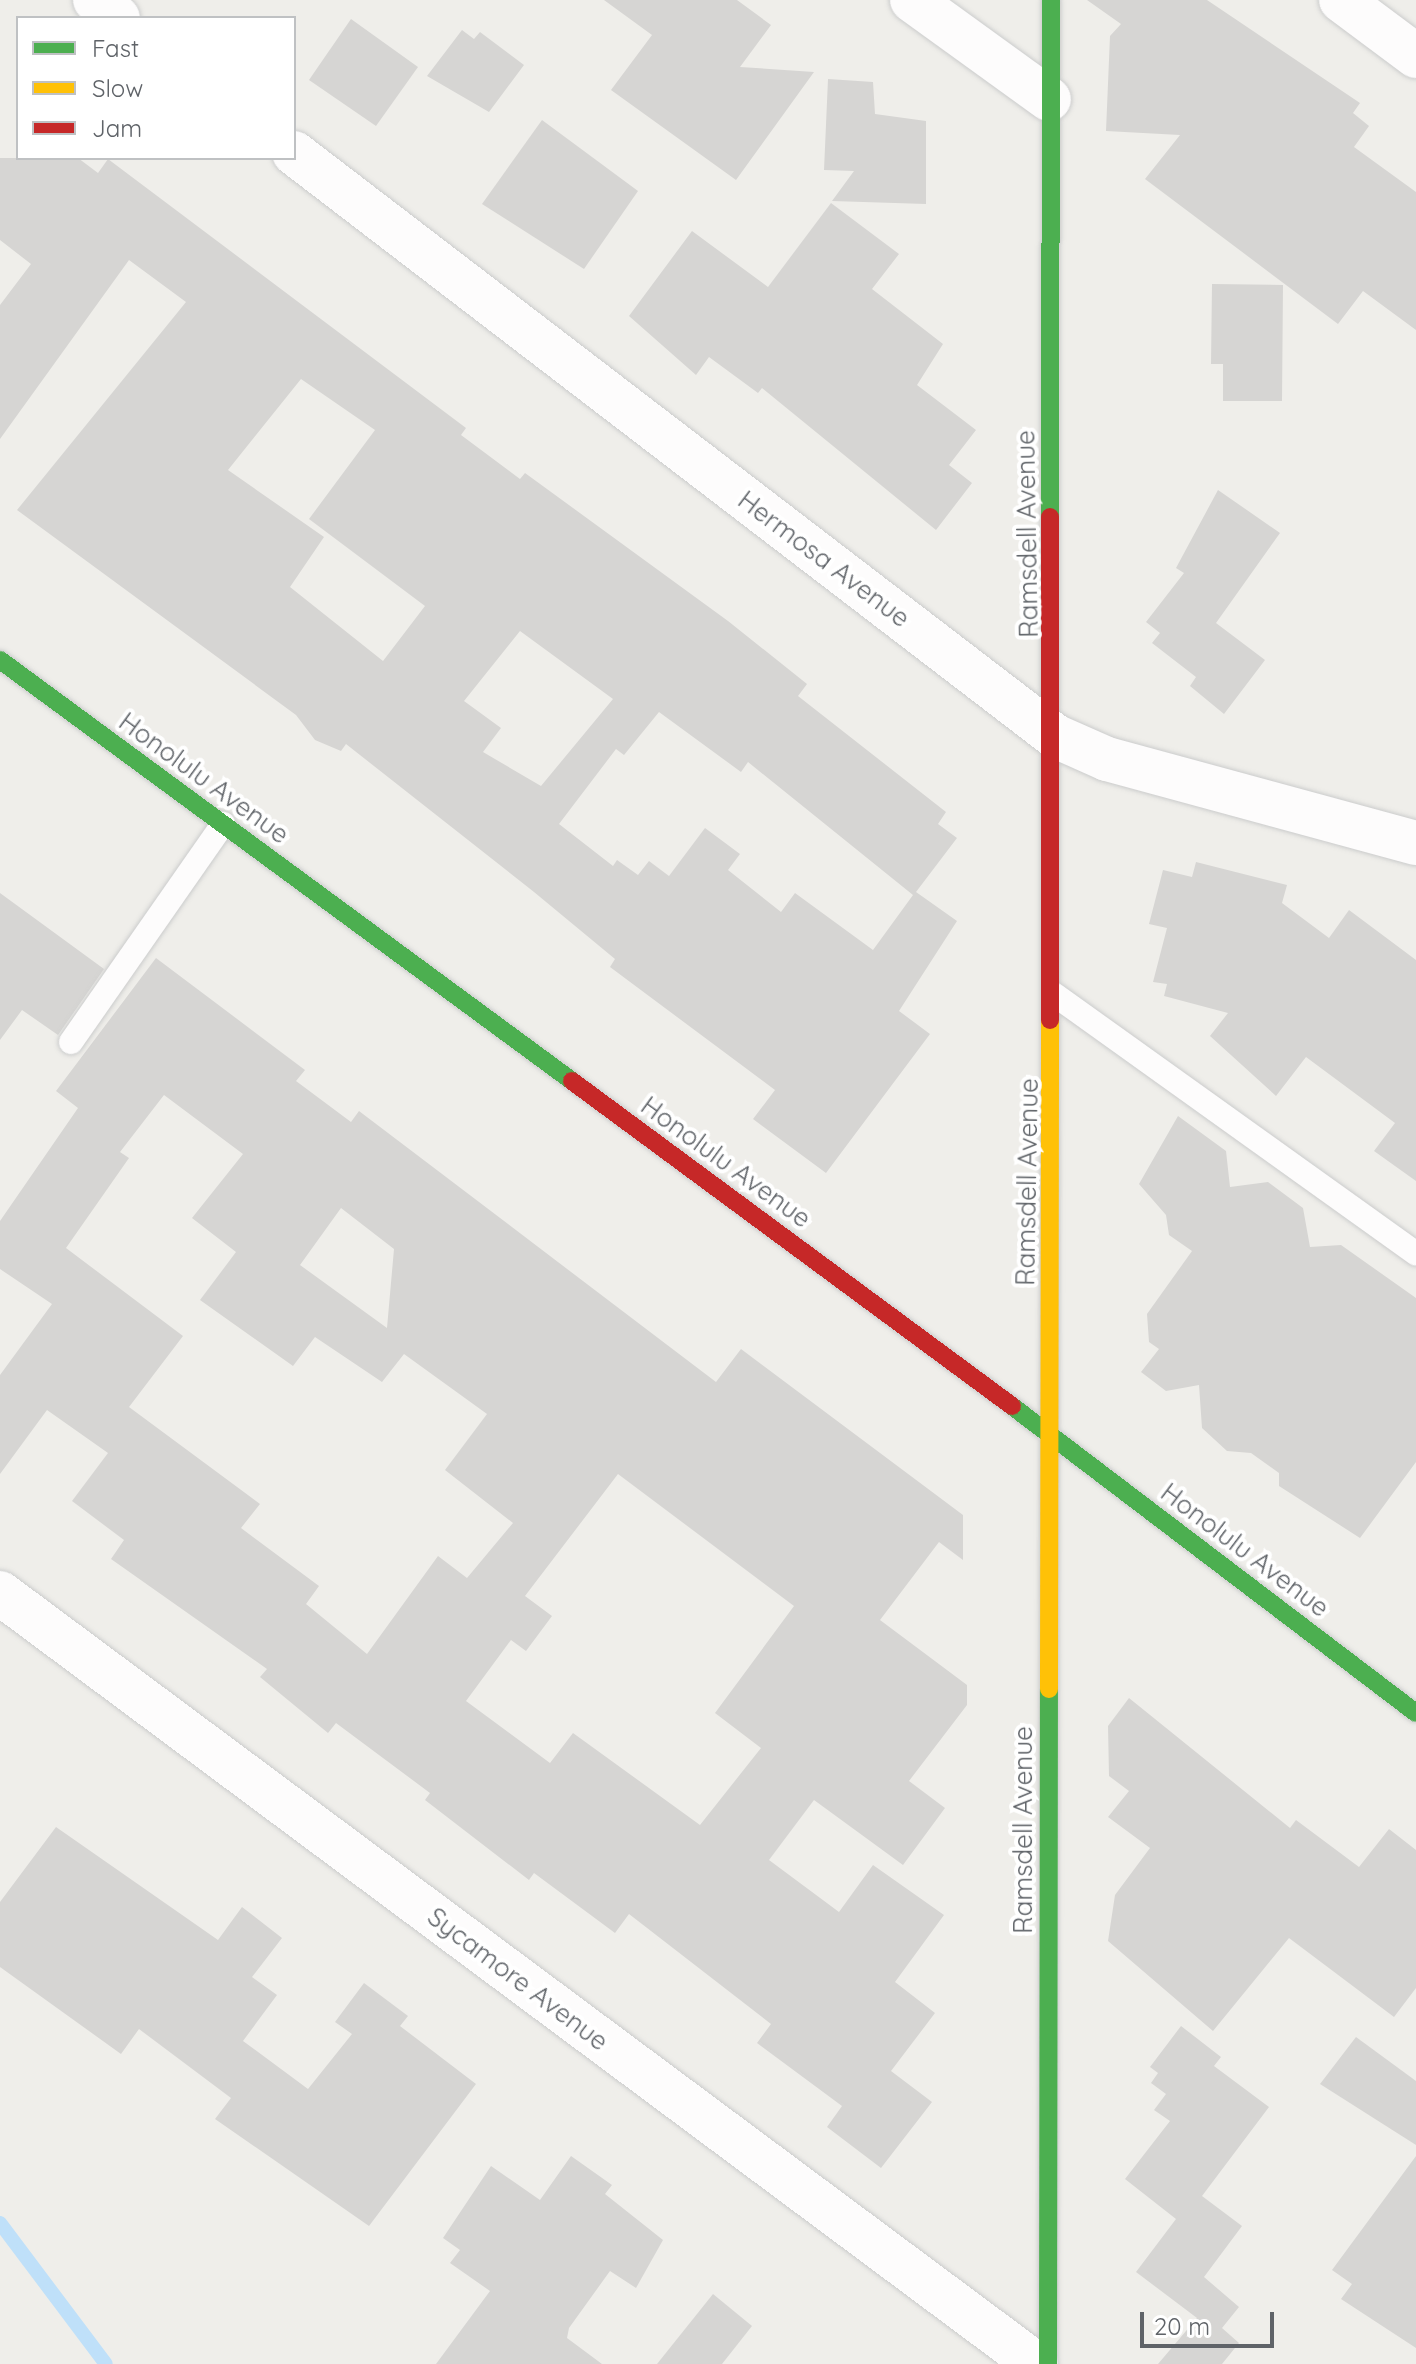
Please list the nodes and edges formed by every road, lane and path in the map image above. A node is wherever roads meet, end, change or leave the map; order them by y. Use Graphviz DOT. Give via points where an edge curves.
graph roads {
  1 [pos="95,0"];
  2 [pos="912,0"];
  3 [pos="1051,0"];
  4 [pos="1341,0"];
  5 [pos="115,16"];
  6 [pos="1416,56"];
  7 [pos="1049,99"];
  8 [pos="296,155"];
  9 [pos="0,660"];
  10 [pos="1055,736"];
  11 [pos="223,824"];
  12 [pos="1416,843"];
  13 [pos="1055,995"];
  14 [pos="71,1042"];
  15 [pos="1416,1253"];
  16 [pos="1048,1433"];
  17 [pos="0,1593"];
  18 [pos="1416,1713"];
  19 [pos="1036,2364"];
  20 [pos="1048,2364"];
  1 -- 5 [label="street"];
  2 -- 7 [label="street"];
  3 -- 7 [label="street, Ramsdell Avenue"];
  4 -- 6 [label="street"];
  7 -- 10 [label="street, Ramsdell Avenue"];
  8 -- 10 [label="street, Hermosa Avenue"];
  9 -- 11 [label="street, Honolulu Avenue"];
  10 -- 12 [label="street, Hermosa Avenue" via="1107,759"];
  10 -- 13 [label="street, Ramsdell Avenue"];
  11 -- 14 [label="lane"];
  11 -- 16 [label="street, Honolulu Avenue"];
  13 -- 15 [label="lane"];
  13 -- 16 [label="street, Ramsdell Avenue"];
  16 -- 18 [label="street, Honolulu Avenue"];
  16 -- 20 [label="street, Ramsdell Avenue"];
  17 -- 19 [label="street, Sycamore Avenue"];
}
